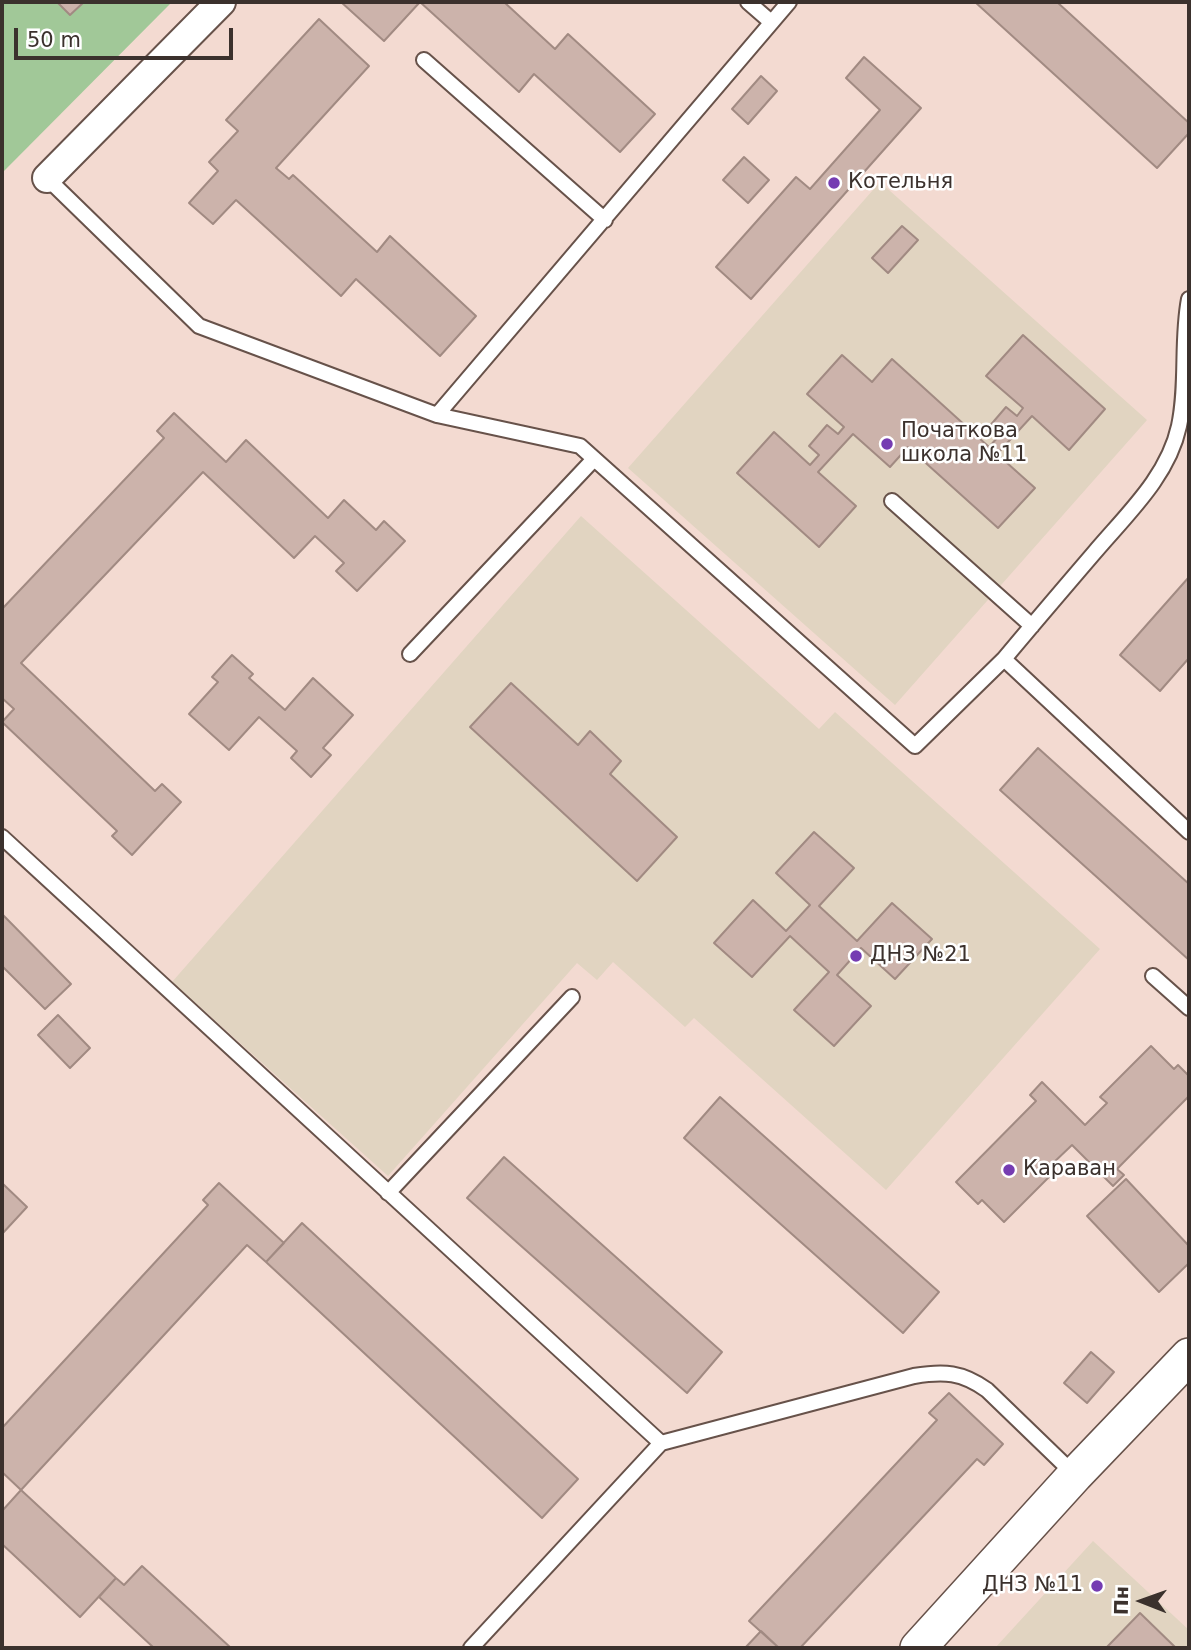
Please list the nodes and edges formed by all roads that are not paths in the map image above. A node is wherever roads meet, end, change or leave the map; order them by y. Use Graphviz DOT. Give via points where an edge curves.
graph roads {
  1 [pos="221,2"];
  2 [pos="748,2"];
  3 [pos="789,2"];
  4 [pos="771,22"];
  5 [pos="424,60"];
  6 [pos="47,178"];
  7 [pos="604,220"];
  8 [pos="1189,299"];
  9 [pos="437,415"];
  10 [pos="594,459"];
  11 [pos="891,501"];
  12 [pos="1032,626"];
  13 [pos="411,654"];
  14 [pos="1004,659"];
  15 [pos="1189,831"];
  16 [pos="2,837"];
  17 [pos="1153,976"];
  18 [pos="572,997"];
  19 [pos="1189,1008"];
  20 [pos="388,1193"];
  21 [pos="1189,1356"];
  22 [pos="661,1443"];
  23 [pos="1075,1475"];
  24 [pos="471,1648"];
  25 [pos="918,1648"];
  1 -- 6 [label="street"];
  2 -- 4 [label="lane"];
  3 -- 4 [label="lane"];
  4 -- 7 [label="lane"];
  5 -- 7 [label="lane"];
  6 -- 9 [label="lane" via="199,326"];
  7 -- 9 [label="lane"];
  8 -- 12 [label="lane" via="1185,380 1170,456"];
  9 -- 10 [label="lane" via="580,446"];
  10 -- 13 [label="lane"];
  10 -- 14 [label="lane" via="915,746"];
  11 -- 12 [label="lane"];
  12 -- 14 [label="lane"];
  14 -- 15 [label="lane"];
  16 -- 20 [label="lane"];
  17 -- 19 [label="lane"];
  18 -- 20 [label="lane"];
  20 -- 22 [label="lane"];
  21 -- 23 [label="street"];
  22 -- 23 [label="lane" via="914,1376 953,1373 987,1390"];
  22 -- 24 [label="lane"];
  23 -- 25 [label="street"];
}
